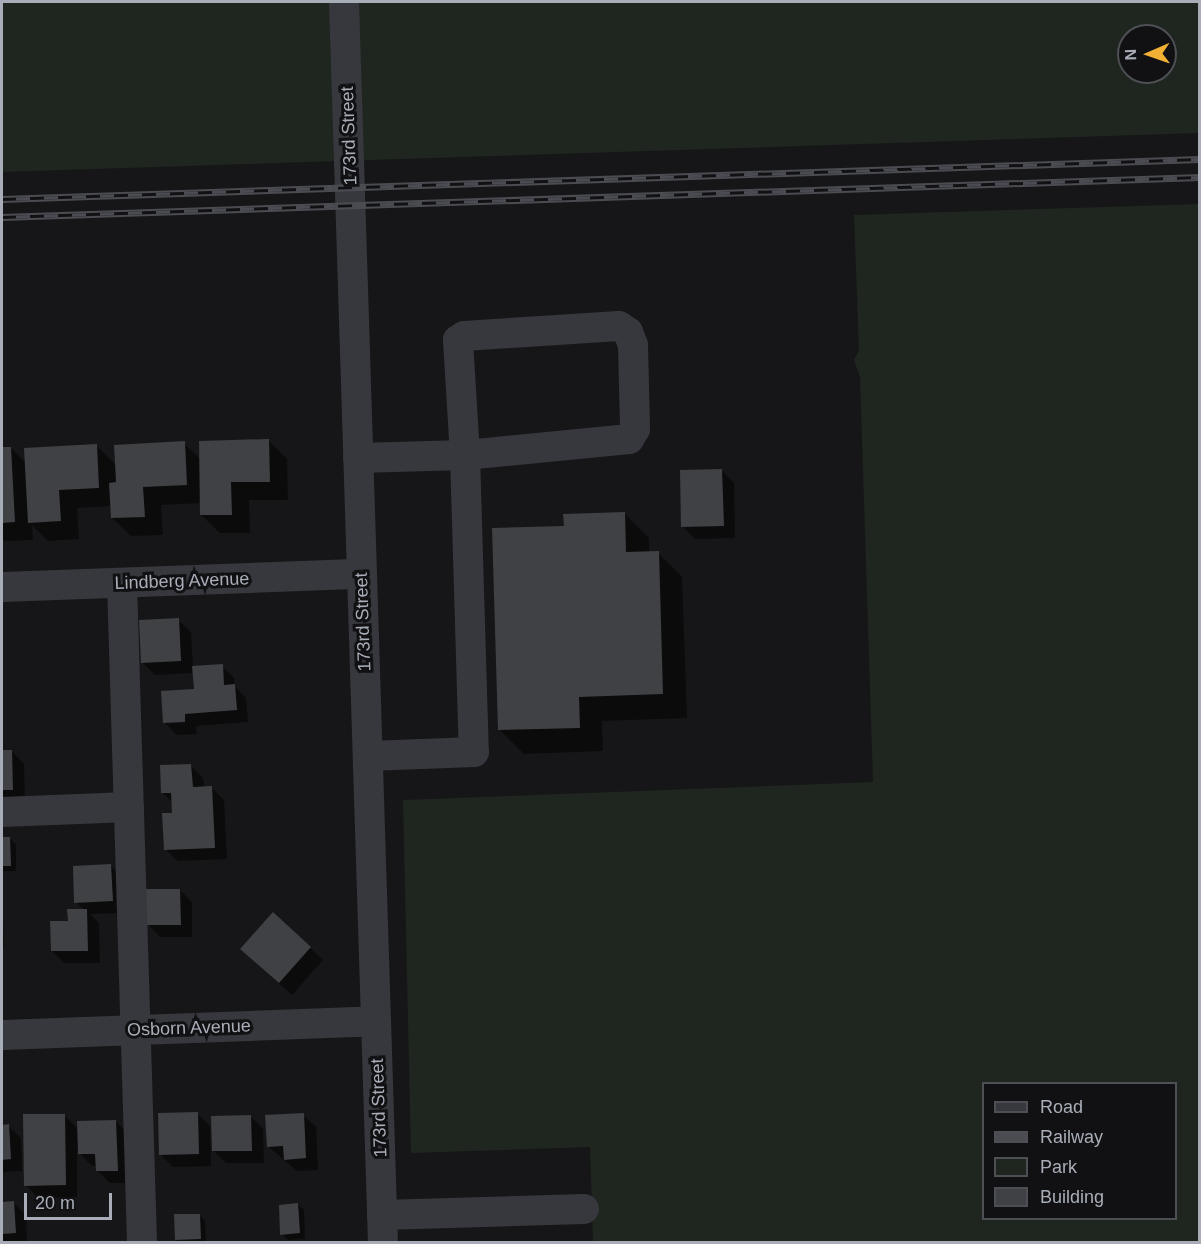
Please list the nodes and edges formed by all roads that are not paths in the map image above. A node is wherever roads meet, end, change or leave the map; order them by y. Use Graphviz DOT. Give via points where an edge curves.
graph roads {
  1 [pos="344,2"];
  2 [pos="465,454"];
  3 [pos="358,458"];
  4 [pos="362,574"];
  5 [pos="122,583"];
  6 [pos="2,587"];
  7 [pos="368,756"];
  8 [pos="129,807"];
  9 [pos="2,812"];
  10 [pos="376,1021"];
  11 [pos="136,1030"];
  12 [pos="2,1035"];
  13 [pos="584,1209"];
  14 [pos="382,1229"];
  15 [pos="142,1242"];
  1 -- 3 [label="street, 173rd Street"];
  2 -- 2 [label="street" via="629,439 635,429 633,345 628,332 619,326 464,336 458,340"];
  2 -- 3 [label="street"];
  2 -- 7 [label="street" via="474,752"];
  3 -- 4 [label="street, 173rd Street"];
  4 -- 5 [label="street, Lindberg Avenue"];
  4 -- 7 [label="street, 173rd Street"];
  5 -- 6 [label="street, Lindberg Avenue"];
  5 -- 8 [label="street"];
  7 -- 10 [label="street, 173rd Street"];
  8 -- 9 [label="street"];
  8 -- 11 [label="street"];
  10 -- 11 [label="street, Osborn Avenue"];
  10 -- 14 [label="street, 173rd Street"];
  11 -- 12 [label="street, Osborn Avenue"];
  11 -- 15 [label="street"];
  13 -- 14 [label="street"];
}
